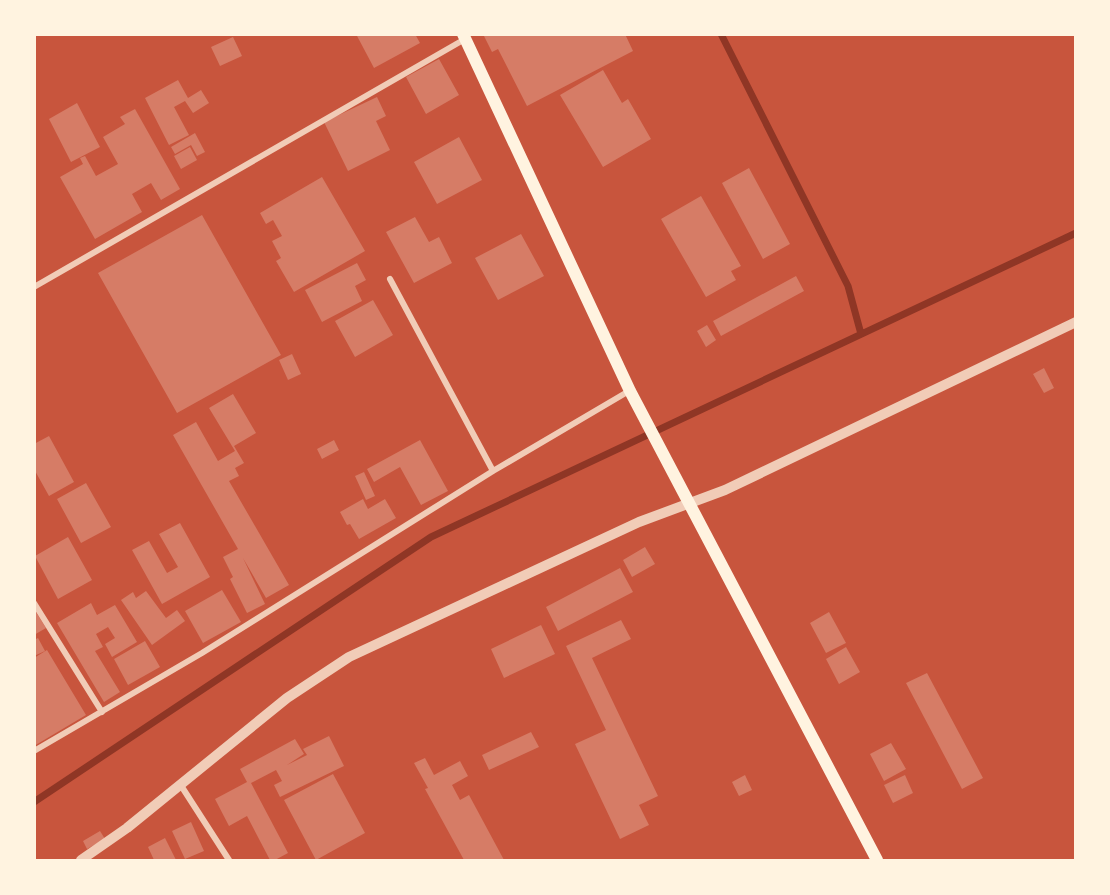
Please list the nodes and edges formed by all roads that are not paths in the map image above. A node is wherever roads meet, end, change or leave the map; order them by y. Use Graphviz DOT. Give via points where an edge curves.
graph roads {
  1 [pos="464,37"];
  2 [pos="390,279"];
  3 [pos="34,286"];
  4 [pos="1076,322"];
  5 [pos="633,396"];
  6 [pos="493,471"];
  7 [pos="689,503"];
  8 [pos="34,603"];
  9 [pos="102,712"];
  10 [pos="34,751"];
  11 [pos="180,784"];
  12 [pos="81,861"];
  13 [pos="229,861"];
  14 [pos="877,861"];
  1 -- 3 [label="street"];
  1 -- 5 [label="main road"];
  2 -- 6 [label="street"];
  4 -- 7 [label="street" via="725,490"];
  5 -- 6 [label="street"];
  5 -- 7 [label="main road"];
  6 -- 9 [label="street"];
  7 -- 11 [label="street" via="639,522 349,657 287,698"];
  7 -- 14 [label="main road"];
  8 -- 9 [label="street"];
  9 -- 10 [label="street"];
  11 -- 12 [label="street"];
  11 -- 13 [label="street"];
}
